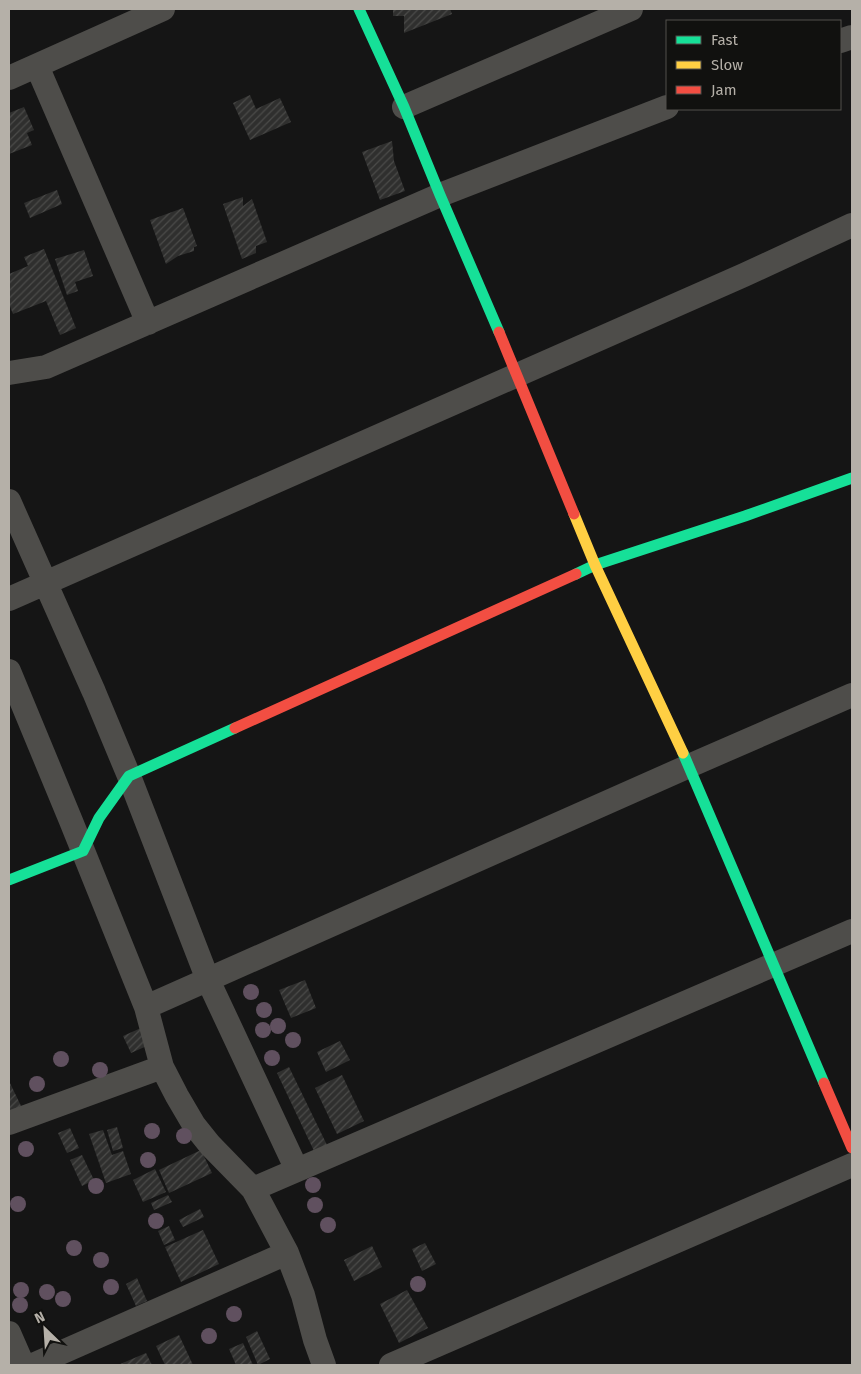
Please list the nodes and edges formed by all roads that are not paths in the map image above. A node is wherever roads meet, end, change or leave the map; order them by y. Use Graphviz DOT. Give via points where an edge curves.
graph roads {
  1 [pos="163,9"];
  2 [pos="359,9"];
  3 [pos="631,9"];
  4 [pos="37,66"];
  5 [pos="9,78"];
  6 [pos="404,107"];
  7 [pos="666,107"];
  8 [pos="440,195"];
  9 [pos="852,225"];
  10 [pos="148,323"];
  11 [pos="9,373"];
  12 [pos="518,375"];
  13 [pos="852,478"];
  14 [pos="9,501"];
  15 [pos="595,564"];
  16 [pos="46,583"];
  17 [pos="9,599"];
  18 [pos="9,671"];
  19 [pos="852,695"];
  20 [pos="689,766"];
  21 [pos="129,776"];
  22 [pos="83,851"];
  23 [pos="9,880"];
  24 [pos="852,931"];
  25 [pos="775,965"];
  26 [pos="208,980"];
  27 [pos="146,1007"];
  28 [pos="162,1067"];
  29 [pos="9,1123"];
  30 [pos="852,1148"];
  31 [pos="852,1165"];
  32 [pos="297,1170"];
  33 [pos="252,1189"];
  34 [pos="287,1253"];
  35 [pos="9,1333"];
  36 [pos="22,1365"];
  37 [pos="32,1365"];
  38 [pos="324,1365"];
  39 [pos="391,1365"];
  1 -- 4 [label="street"];
  2 -- 6 [label="street"];
  3 -- 6 [label="street"];
  4 -- 5 [label="street"];
  4 -- 10 [label="street"];
  6 -- 8 [label="street"];
  7 -- 8 [label="street"];
  8 -- 10 [label="street"];
  8 -- 12 [label="street"];
  9 -- 12 [label="street"];
  10 -- 11 [label="street" via="46,367"];
  12 -- 15 [label="street"];
  12 -- 16 [label="street"];
  13 -- 15 [label="street"];
  14 -- 16 [label="street"];
  15 -- 20 [label="street"];
  15 -- 21 [label="street"];
  16 -- 17 [label="street"];
  16 -- 21 [label="street"];
  18 -- 22 [label="street"];
  19 -- 20 [label="street"];
  20 -- 25 [label="street"];
  20 -- 26 [label="street"];
  21 -- 22 [label="street" via="99,818"];
  21 -- 26 [label="street"];
  22 -- 23 [label="street"];
  22 -- 27 [label="street"];
  24 -- 25 [label="street"];
  25 -- 30 [label="street"];
  25 -- 32 [label="street"];
  26 -- 27 [label="street"];
  26 -- 32 [label="street"];
  27 -- 28 [label="street"];
  28 -- 29 [label="street"];
  28 -- 33 [label="street" via="194,1126"];
  31 -- 39 [label="street"];
  32 -- 33 [label="street"];
  33 -- 34 [label="street"];
  34 -- 37 [label="street"];
  34 -- 38 [label="street"];
  35 -- 36 [label="street"];
}
